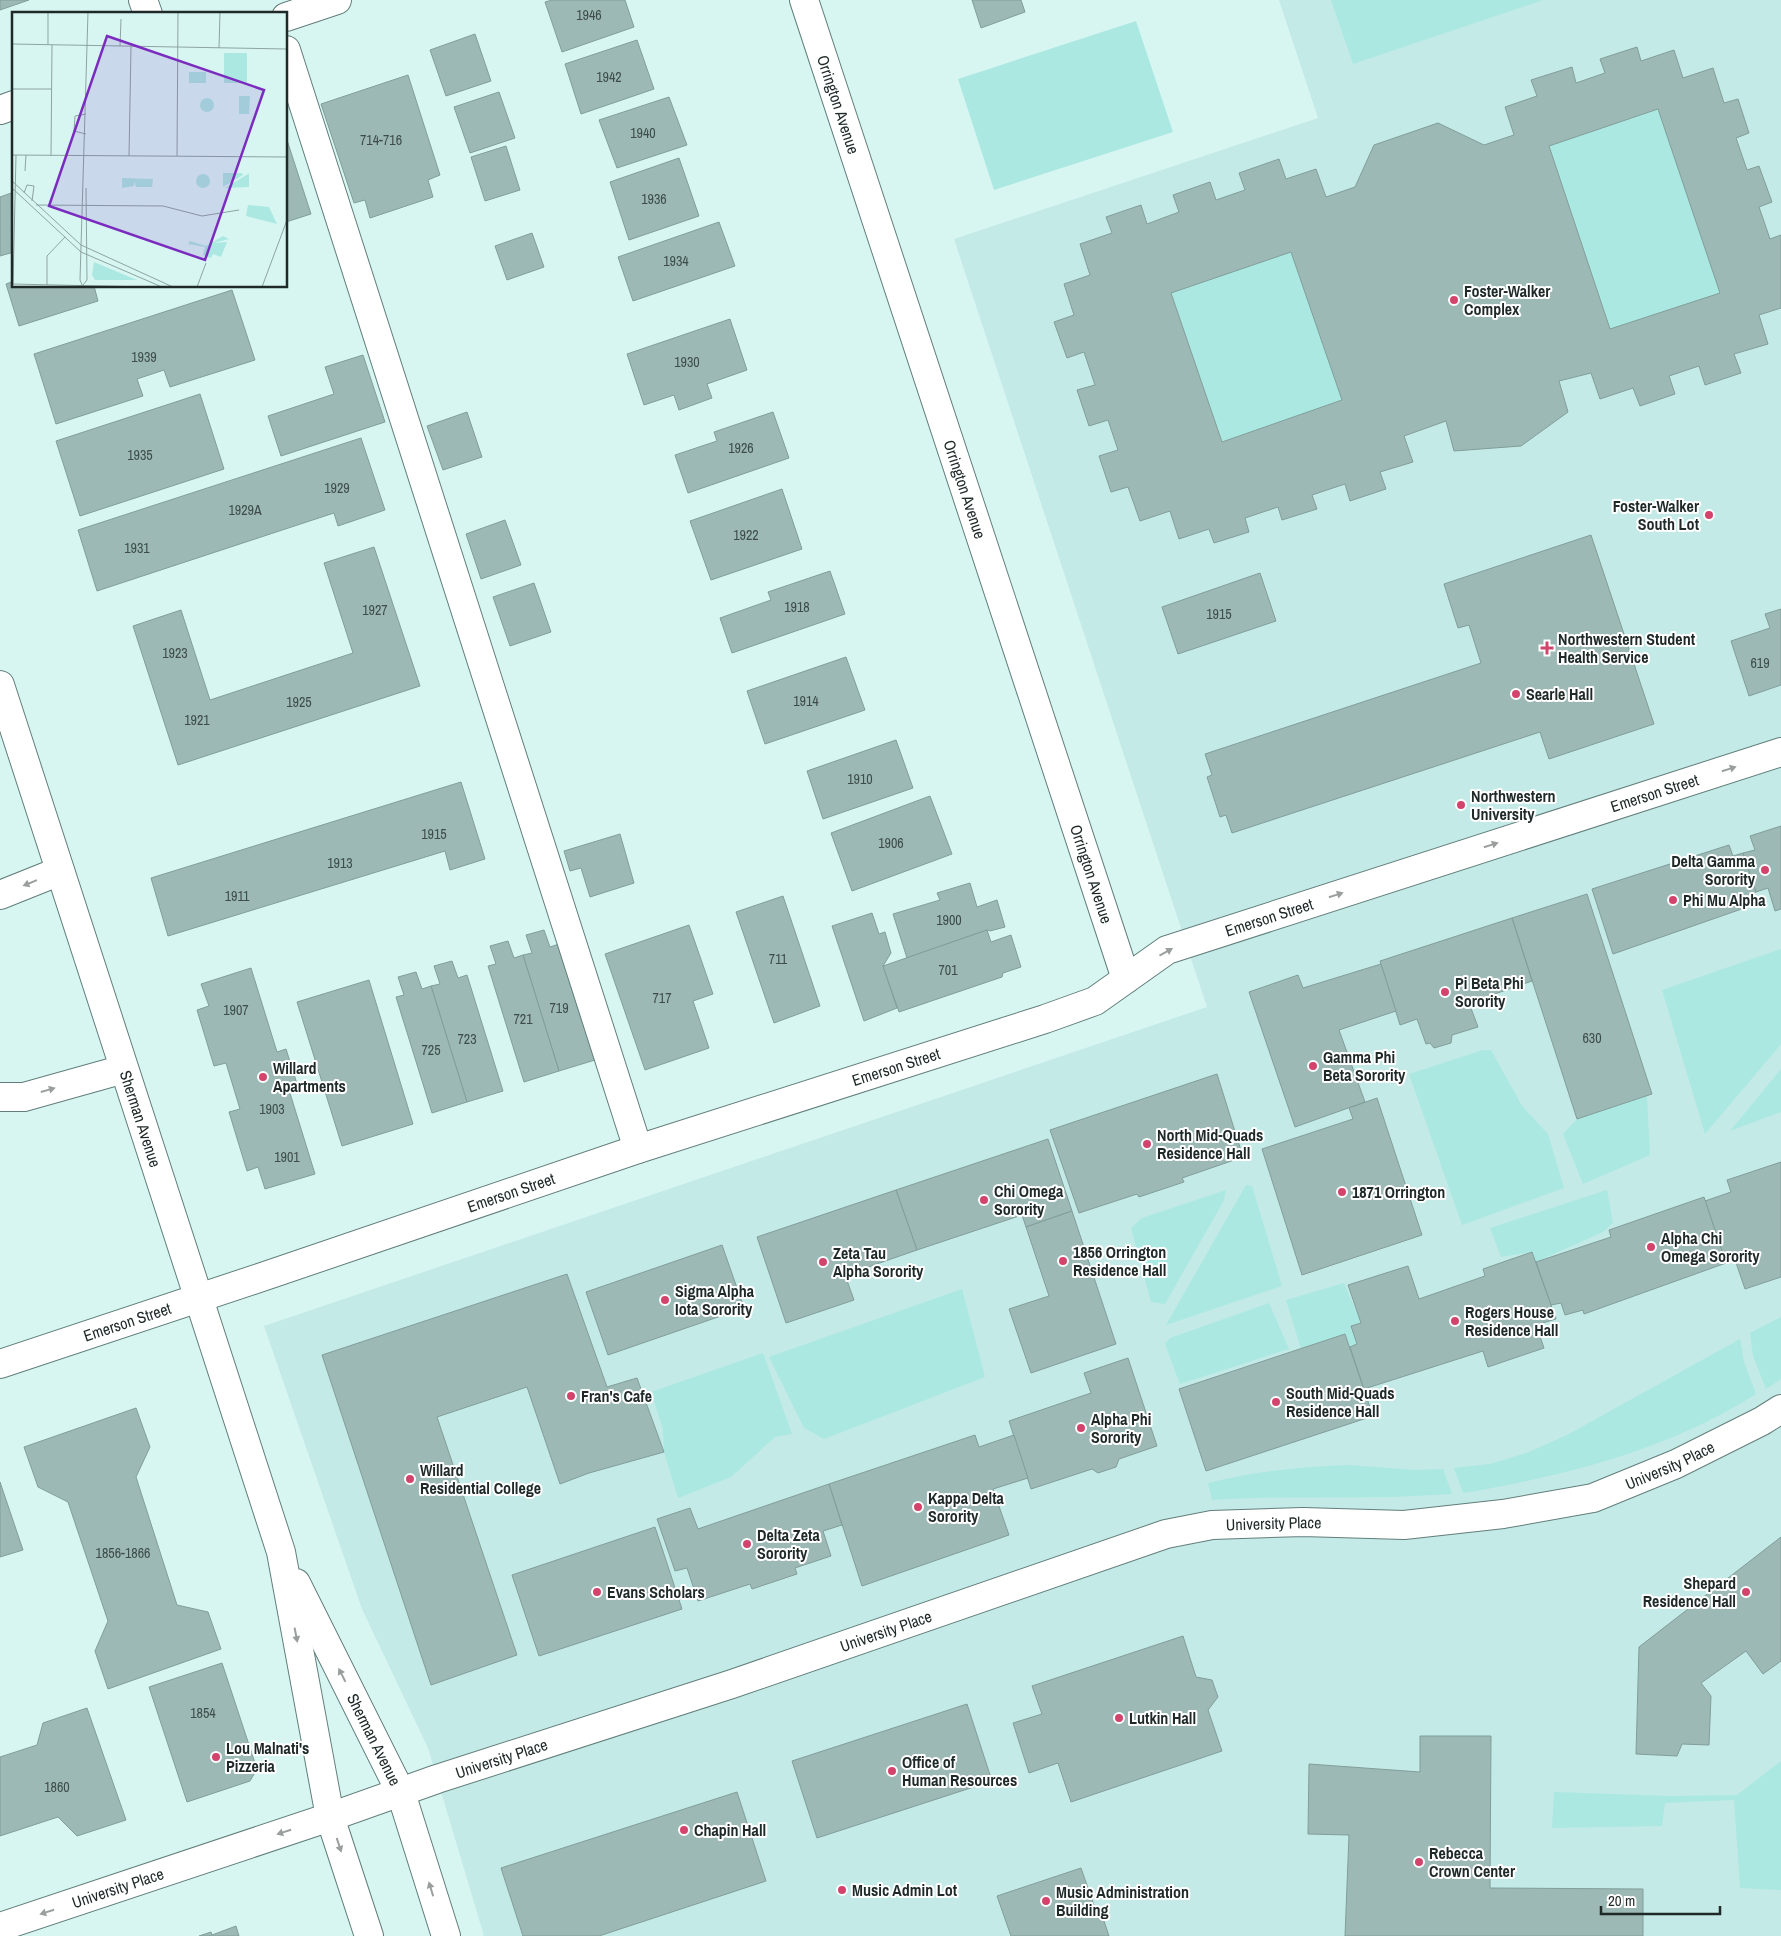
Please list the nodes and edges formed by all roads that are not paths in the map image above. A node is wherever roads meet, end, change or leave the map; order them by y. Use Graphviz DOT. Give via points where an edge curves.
graph roads {
  1 [pos="337,0"];
  2 [pos="804,0"];
  3 [pos="288,15"];
  4 [pos="288,56"];
  5 [pos="12,106"];
  6 [pos="0,110"];
  7 [pos="0,685"];
  8 [pos="1781,752"];
  9 [pos="60,871"];
  10 [pos="0,895"];
  11 [pos="1126,979"];
  12 [pos="124,1069"];
  13 [pos="0,1097"];
  14 [pos="638,1148"];
  15 [pos="199,1298"];
  16 [pos="0,1364"];
  17 [pos="1781,1409"];
  18 [pos="281,1552"];
  19 [pos="401,1793"];
  20 [pos="330,1817"];
  21 [pos="0,1927"];
  22 [pos="369,1936"];
  23 [pos="446,1936"];
  1 -- 3 [label="street"];
  2 -- 11 [label="street, Orrington Avenue"];
  4 -- 14 [label="street"];
  5 -- 6 [label="street"];
  7 -- 9 [label="street, Sherman Avenue"];
  11 -- 8 [label="street, Emerson Street, one-way" via="1167,950"];
  9 -- 10 [label="street, one-way"];
  9 -- 12 [label="street, Sherman Avenue"];
  11 -- 14 [label="street, Emerson Street" via="1095,1001 1045,1020"];
  13 -- 12 [label="street, one-way" via="24,1097"];
  12 -- 15 [label="street, Sherman Avenue"];
  14 -- 15 [label="street, Emerson Street"];
  15 -- 16 [label="street, Emerson Street"];
  15 -- 18 [label="street, Sherman Avenue"];
  17 -- 19 [label="street, University Place" via="1676,1464 1593,1498 1503,1514 1404,1525 1303,1522 1212,1525 1166,1534 732,1684"];
  19 -- 18 [label="street, Sherman Avenue, one-way"];
  18 -- 20 [label="street, Sherman Avenue, one-way"];
  19 -- 20 [label="street, University Place"];
  23 -- 19 [label="street, Sherman Avenue, one-way"];
  20 -- 21 [label="street, University Place, one-way"];
  20 -- 22 [label="street, Sherman Avenue, one-way"];
}
